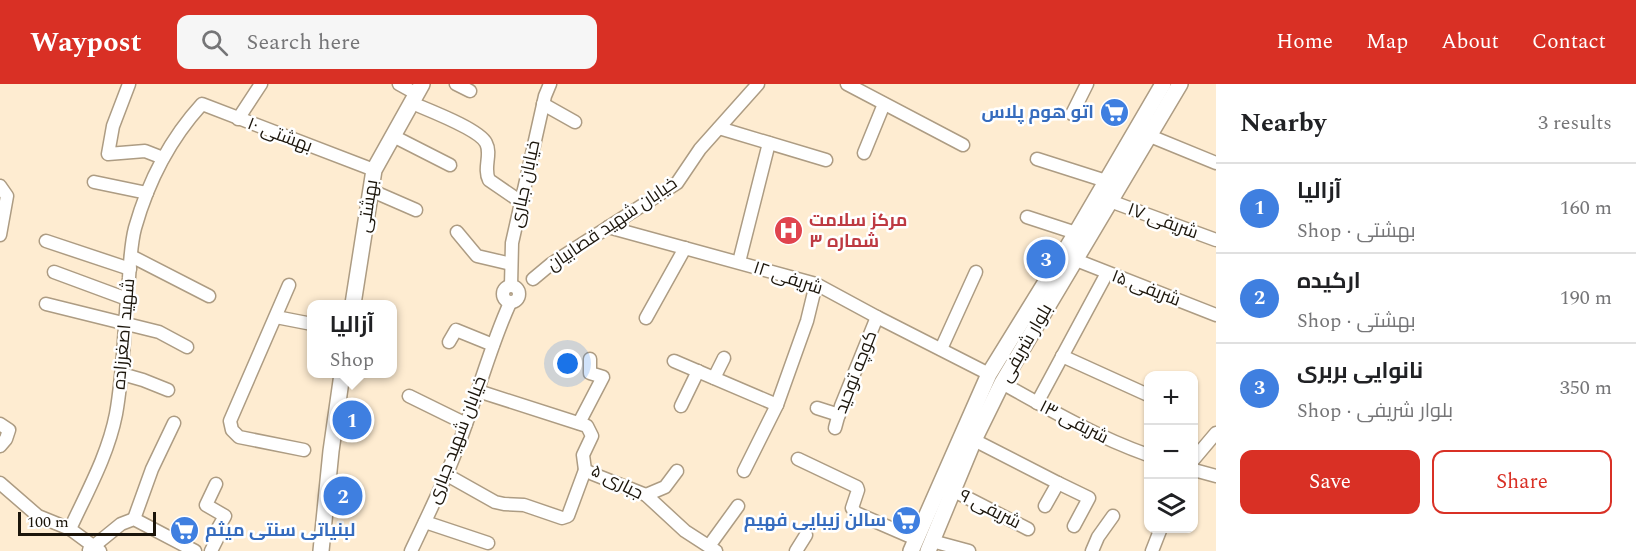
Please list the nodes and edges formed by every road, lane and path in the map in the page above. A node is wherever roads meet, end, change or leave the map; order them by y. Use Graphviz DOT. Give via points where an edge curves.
graph roads {
  1 [pos="129,84"];
  2 [pos="261,84"];
  3 [pos="399,84"];
  4 [pos="456,84"];
  5 [pos="550,84"];
  6 [pos="847,84"];
  7 [pos="1087,84"];
  8 [pos="1162,84"];
  9 [pos="1180,84"];
  10 [pos="754,85"];
  11 [pos="470,91"];
  12 [pos="417,94"];
  13 [pos="543,104"];
  14 [pos="884,104"];
  15 [pos="1072,114"];
  16 [pos="191,116"];
  17 [pos="238,119"];
  18 [pos="575,122"];
  19 [pos="719,128"];
  20 [pos="1150,135"];
  21 [pos="393,136"];
  22 [pos="769,143"];
  23 [pos="963,145"];
  24 [pos="864,153"];
  25 [pos="163,158"];
  26 [pos="1037,159"];
  27 [pos="826,160"];
  28 [pos="1216,163"];
  29 [pos="450,165"];
  30 [pos="374,170"];
  31 [pos="1106,181"];
  32 [pos="94,182"];
  33 [pos="0,186"];
  34 [pos="370,190"];
  35 [pos="147,193"];
  36 [pos="1110,201"];
  37 [pos="520,202"];
  38 [pos="417,210"];
  39 [pos="1027,217"];
  40 [pos="608,227"];
  41 [pos="457,232"];
  42 [pos="1076,233"];
  43 [pos="0,235"];
  44 [pos="1216,240"];
  45 [pos="46,241"];
  46 [pos="685,248"];
  47 [pos="1076,260"];
  48 [pos="739,262"];
  49 [pos="130,263"];
  50 [pos="511,264"];
  51 [pos="976,272"];
  52 [pos="54,273"];
  53 [pos="1107,273"];
  54 [pos="816,284"];
  55 [pos="289,285"];
  56 [pos="512,294"];
  57 [pos="209,296"];
  58 [pos="127,299"];
  59 [pos="354,300"];
  60 [pos="46,304"];
  61 [pos="1216,315"];
  62 [pos="276,317"];
  63 [pos="877,317"];
  64 [pos="646,318"];
  65 [pos="307,323"];
  66 [pos="124,324"];
  67 [pos="498,327"];
  68 [pos="449,342"];
  69 [pos="493,345"];
  70 [pos="187,347"];
  71 [pos="941,349"];
  72 [pos="1062,356"];
  73 [pos="724,358"];
  74 [pos="590,360"];
  75 [pos="674,361"];
  76 [pos="698,371"];
  77 [pos="122,374"];
  78 [pos="989,374"];
  79 [pos="341,378"];
  80 [pos="714,378"];
  81 [pos="1002,383"];
  82 [pos="168,390"];
  83 [pos="478,391"];
  84 [pos="1144,393"];
  85 [pos="410,396"];
  86 [pos="1037,403"];
  87 [pos="777,405"];
  88 [pos="681,406"];
  89 [pos="817,408"];
  90 [pos="838,415"];
  91 [pos="174,423"];
  92 [pos="579,423"];
  93 [pos="466,424"];
  94 [pos="4,427"];
  95 [pos="835,428"];
  96 [pos="1216,434"];
  97 [pos="974,440"];
  98 [pos="0,446"];
  99 [pos="304,450"];
  100 [pos="1144,453"];
  101 [pos="1198,454"];
  102 [pos="798,459"];
  103 [pos="585,470"];
  104 [pos="677,471"];
  105 [pos="744,471"];
  106 [pos="1198,471"];
  107 [pos="447,476"];
  108 [pos="1216,476"];
  109 [pos="0,483"];
  110 [pos="1058,483"];
  111 [pos="216,484"];
  112 [pos="952,490"];
  113 [pos="646,495"];
  114 [pos="938,505"];
  115 [pos="738,506"];
  116 [pos="1045,507"];
  117 [pos="1113,516"];
  118 [pos="134,519"];
  119 [pos="425,522"];
  120 [pos="1074,526"];
  121 [pos="70,529"];
  122 [pos="1028,529"];
  123 [pos="1159,533"];
  124 [pos="806,535"];
  125 [pos="488,543"];
  126 [pos="914,545"];
  127 [pos="930,546"];
  128 [pos="94,549"];
  129 [pos="713,549"];
  130 [pos="195,551"];
  131 [pos="211,551"];
  132 [pos="321,551"];
  133 [pos="411,551"];
  134 [pos="796,551"];
  135 [pos="969,551"];
  136 [pos="1092,551"];
  137 [pos="1152,551"];
  1 -- 25 [label="street" via="113,126 108,154 145,151"];
  2 -- 17 [label="street"];
  3 -- 12 [label="street"];
  4 -- 11 [label="street"];
  5 -- 13 [label="street, خیابان جباری"];
  6 -- 14 [label="street"];
  7 -- 15 [label="street"];
  8 -- 31 [label="main road, بلوار شریفی"];
  9 -- 20 [label="main road, بلوار شریفی"];
  10 -- 19 [label="street, خیابان شهید قصابیان"];
  12 -- 21 [label="main road, بهشتی"];
  12 -- 37 [label="street" via="483,138 488,148 489,180"];
  13 -- 18 [label="street"];
  13 -- 37 [label="street, خیابان جباری"];
  14 -- 23 [label="street"];
  14 -- 24 [label="street"];
  16 -- 17 [label="street, بهشتی ۱۰" via="202,104"];
  16 -- 25 [label="street, شهید اصغرزاده"];
  17 -- 30 [label="street, بهشتی ۱۰"];
  19 -- 22 [label="street"];
  19 -- 40 [label="street, خیابان شهید قصابیان" via="676,183"];
  20 -- 28 [label="street"];
  20 -- 36 [label="main road, بلوار شریفی"];
  21 -- 29 [label="street"];
  21 -- 30 [label="main road, بهشتی"];
  22 -- 27 [label="street"];
  22 -- 48 [label="street"];
  25 -- 35 [label="street, شهید اصغرزاده"];
  26 -- 31 [label="street"];
  30 -- 34 [label="main road, بهشتی"];
  31 -- 42 [label="main road, بلوار شریفی"];
  32 -- 35 [label="street"];
  33 -- 43 [label="street" via="8,196"];
  34 -- 38 [label="street"];
  34 -- 59 [label="main road, بهشتی"];
  35 -- 49 [label="street, شهید اصغرزاده" via="134,229"];
  36 -- 44 [label="street, شریفی ۱۷"];
  36 -- 47 [label="main road, بلوار شریفی"];
  37 -- 50 [label="street, خیابان جباری"];
  39 -- 42 [label="street"];
  40 -- 46 [label="street, شریفی ۱۲"];
  40 -- 56 [label="street, خیابان شهید قصابیان"];
  41 -- 50 [label="street" via="477,256"];
  42 -- 78 [label="main road, بلوار شریفی"];
  45 -- 49 [label="street"];
  46 -- 48 [label="street, شریفی ۱۲"];
  46 -- 64 [label="street"];
  47 -- 53 [label="street, شریفی ۱۵"];
  47 -- 81 [label="main road, بلوار شریفی"];
  48 -- 54 [label="street, شریفی ۱۲"];
  49 -- 57 [label="street"];
  49 -- 58 [label="street, شهید اصغرزاده"];
  50 -- 56 [label="street, خیابان جباری"];
  51 -- 71 [label="street"];
  52 -- 58 [label="street"];
  53 -- 61 [label="street, شریفی ۱۵"];
  53 -- 72 [label="street"];
  54 -- 63 [label="street, شریفی ۱۲"];
  54 -- 87 [label="street"];
  55 -- 62 [label="street"];
  56 -- 67 [label="street, خیابان جباری"];
  58 -- 66 [label="street, شهید اصغرزاده"];
  60 -- 66 [label="street"];
  62 -- 65 [label="street"];
  62 -- 99 [label="street" via="230,421 239,436"];
  63 -- 71 [label="street, شریفی ۱۲"];
  63 -- 90 [label="street, کوچه توحید"];
  66 -- 70 [label="street" via="159,332"];
  66 -- 77 [label="street, شهید اصغرزاده"];
  67 -- 69 [label="street, خیابان شهید جباری"];
  68 -- 69 [label="street" via="456,330"];
  69 -- 83 [label="street, خیابان شهید جباری"];
  71 -- 78 [label="street, شریفی ۱۲"];
  72 -- 84 [label="street"];
  72 -- 86 [label="street"];
  73 -- 80 [label="street"];
  74 -- 92 [label="street" via="590,372 603,377"];
  75 -- 76 [label="street"];
  76 -- 80 [label="street"];
  76 -- 88 [label="street"];
  77 -- 82 [label="street"];
  77 -- 121 [label="street, شهید اصغرزاده" via="103,458"];
  78 -- 114 [label="main road, بلوار شریفی"];
  79 -- 132 [label="main road"];
  80 -- 87 [label="street"];
  81 -- 86 [label="street, شریفی ۱۳"];
  81 -- 97 [label="main road, بلوار شریفی"];
  83 -- 92 [label="street"];
  83 -- 93 [label="street, خیابان شهید جباری"];
  85 -- 93 [label="street"];
  86 -- 100 [label="street, شریفی ۱۳" via="1117,444"];
  87 -- 105 [label="street"];
  89 -- 90 [label="street"];
  90 -- 95 [label="street, کوچه توحید"];
  91 -- 118 [label="street"];
  92 -- 103 [label="street, جباری ۵" via="587,426 592,436 583,455"];
  93 -- 107 [label="street, خیابان شهید جباری"];
  94 -- 98 [label="street" via="6,439"];
  96 -- 101 [label="street"];
  97 -- 110 [label="street"];
  97 -- 112 [label="main road, بلوار شریفی"];
  102 -- 126 [label="street" via="857,487 852,508 856,513"];
  103 -- 107 [label="street" via="568,516 562,518 524,505 495,502"];
  103 -- 113 [label="street, جباری ۵"];
  104 -- 113 [label="street" via="665,487"];
  106 -- 108 [label="street"];
  107 -- 119 [label="street, خیابان شهید جباری"];
  109 -- 121 [label="street" via="38,516"];
  110 -- 116 [label="street"];
  110 -- 120 [label="street" via="1089,498"];
  111 -- 131 [label="street" via="206,505 225,516"];
  112 -- 114 [label="main road, بلوار شریفی"];
  112 -- 122 [label="street, شریفی ۹"];
  113 -- 129 [label="street, جباری ۵" via="685,531"];
  114 -- 126 [label="main road, بلوار شریفی"];
  114 -- 127 [label="main road, بلوار شریفی"];
  115 -- 129 [label="street"];
  117 -- 136 [label="street"];
  118 -- 128 [label="street" via="121,524"];
  118 -- 130 [label="street"];
  119 -- 125 [label="street"];
  119 -- 133 [label="street, خیابان شهید جباری"];
  121 -- 128 [label="street"];
  123 -- 137 [label="street"];
  124 -- 134 [label="street"];
  127 -- 135 [label="street"];
}
